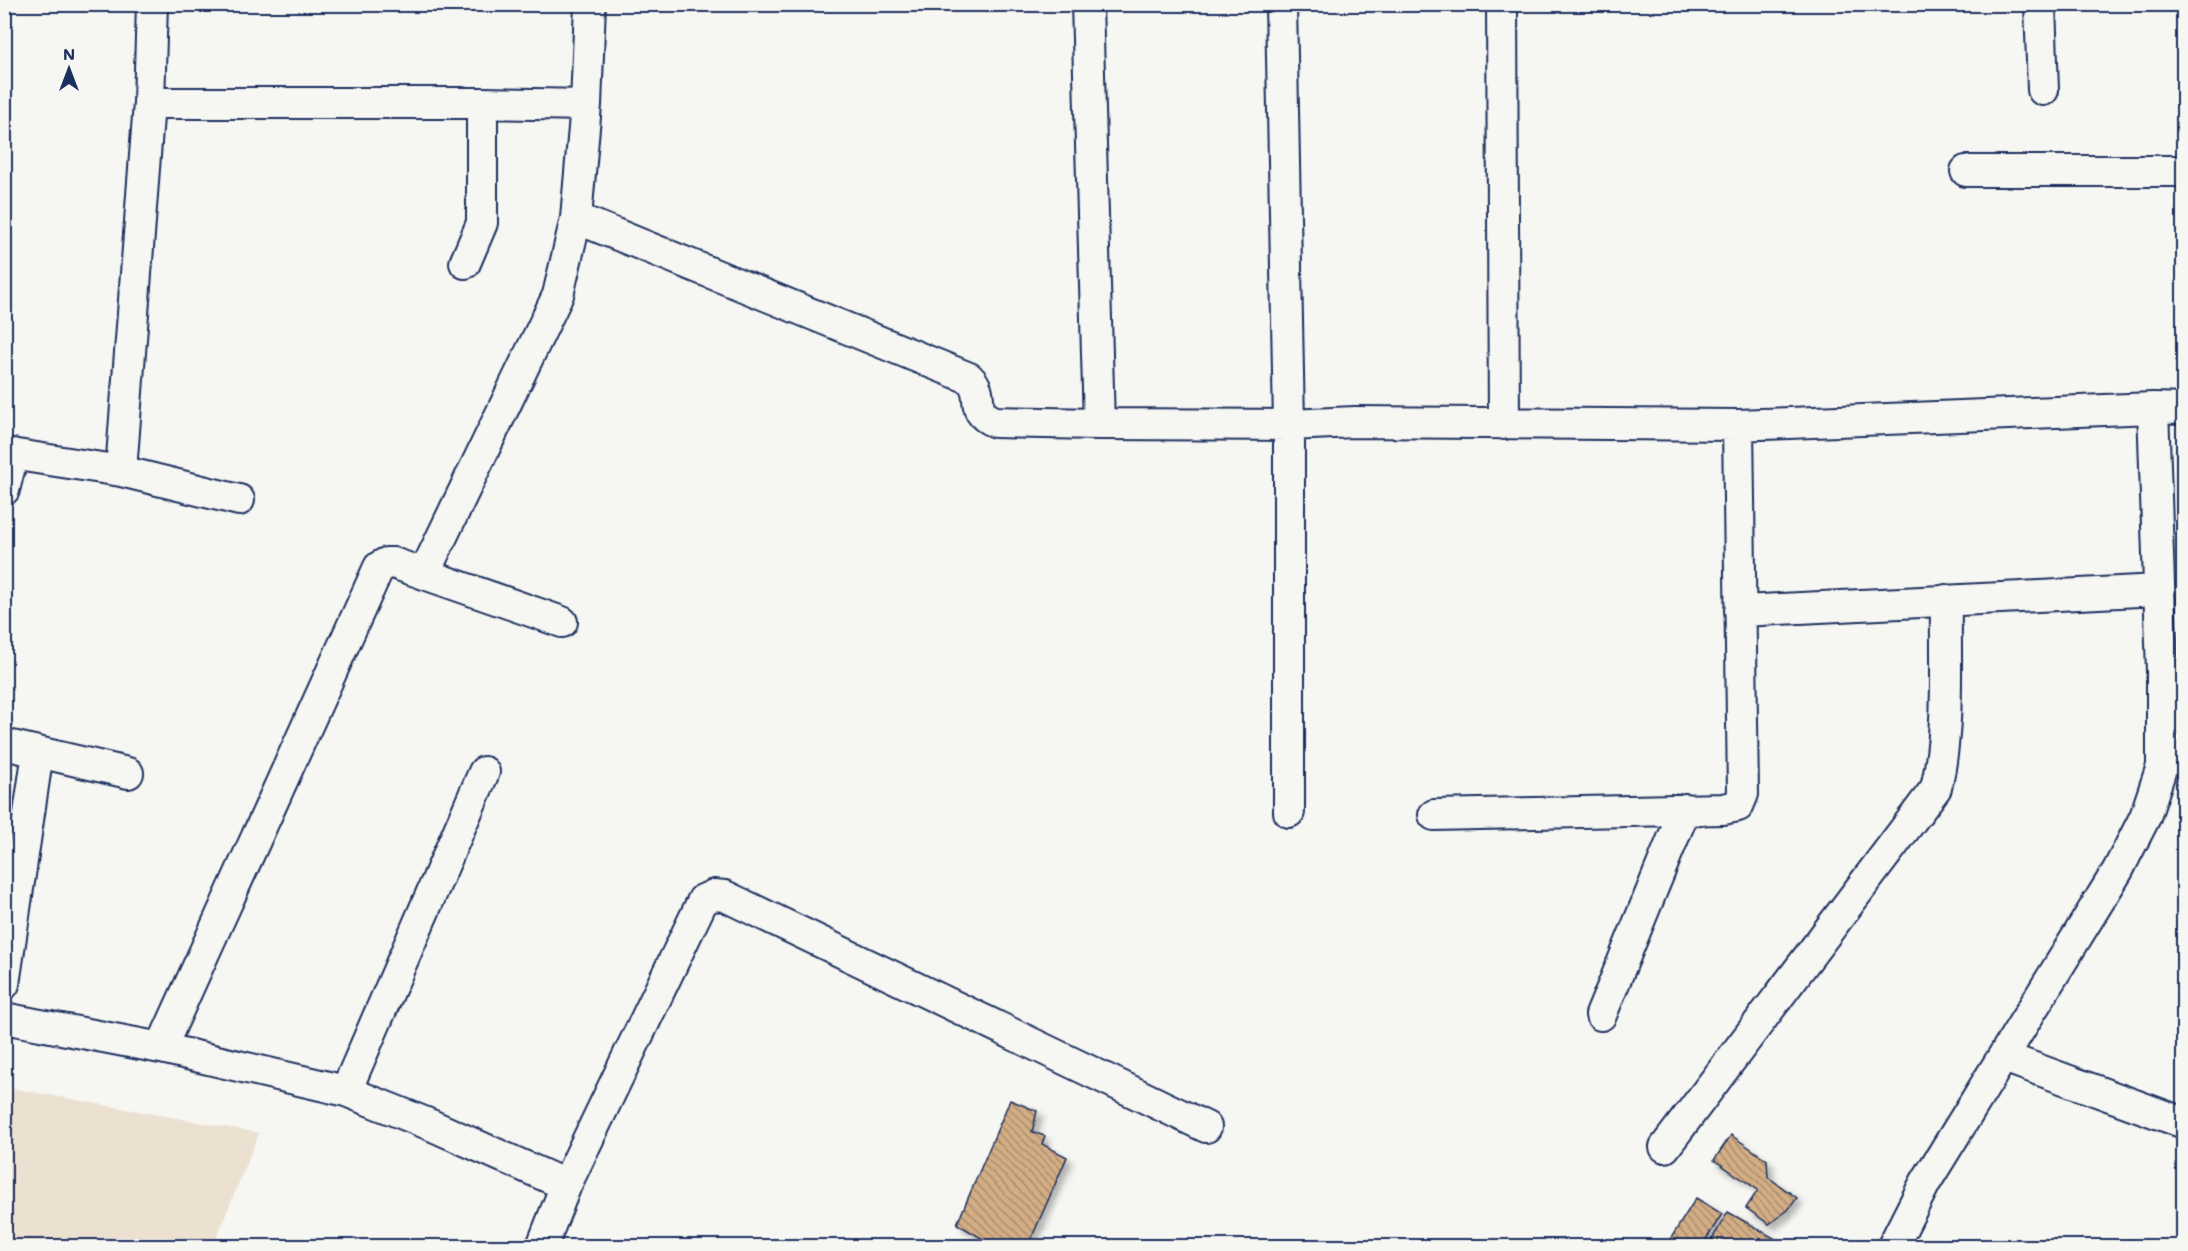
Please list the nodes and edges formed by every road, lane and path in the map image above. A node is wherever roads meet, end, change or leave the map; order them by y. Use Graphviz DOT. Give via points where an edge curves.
graph roads {
  1 [pos="152,4"];
  2 [pos="590,4"];
  3 [pos="1087,4"];
  4 [pos="1281,4"];
  5 [pos="1502,4"];
  6 [pos="2040,4"];
  7 [pos="2043,90"];
  8 [pos="149,103"];
  9 [pos="482,103"];
  10 [pos="586,105"];
  11 [pos="1966,171"];
  12 [pos="2184,171"];
  13 [pos="576,218"];
  14 [pos="465,263"];
  15 [pos="2153,408"];
  16 [pos="2184,409"];
  17 [pos="1099,424"];
  18 [pos="1504,424"];
  19 [pos="1289,425"];
  20 [pos="1738,425"];
  21 [pos="9,453"];
  22 [pos="121,471"];
  23 [pos="4,490"];
  24 [pos="239,500"];
  25 [pos="424,574"];
  26 [pos="2159,590"];
  27 [pos="1946,600"];
  28 [pos="1740,611"];
  29 [pos="562,622"];
  30 [pos="4,744"];
  31 [pos="38,752"];
  32 [pos="484,772"];
  33 [pos="128,773"];
  34 [pos="1685,809"];
  35 [pos="1289,812"];
  36 [pos="1434,815"];
  37 [pos="4,984"];
  38 [pos="1601,1015"];
  39 [pos="4,1018"];
  40 [pos="161,1048"];
  41 [pos="2004,1058"];
  42 [pos="346,1091"];
  43 [pos="2184,1124"];
  44 [pos="1206,1126"];
  45 [pos="1665,1147"];
  46 [pos="566,1185"];
  47 [pos="542,1246"];
  48 [pos="1893,1246"];
  1 -- 8 [label="street"];
  2 -- 10 [label="street"];
  3 -- 17 [label="street"];
  4 -- 19 [label="street"];
  5 -- 18 [label="street"];
  6 -- 7 [label="street"];
  8 -- 9 [label="street"];
  8 -- 22 [label="street"];
  9 -- 10 [label="street"];
  9 -- 14 [label="street" via="482,223"];
  10 -- 13 [label="street"];
  11 -- 12 [label="street"];
  13 -- 17 [label="street" via="969,378 975,384 979,411 985,418 1006,423"];
  13 -- 25 [label="street" via="558,295"];
  15 -- 16 [label="street"];
  15 -- 20 [label="street"];
  15 -- 26 [label="street"];
  17 -- 19 [label="street"];
  18 -- 19 [label="street"];
  18 -- 20 [label="street"];
  19 -- 35 [label="street"];
  20 -- 28 [label="street"];
  21 -- 22 [label="street"];
  21 -- 23 [label="street"];
  22 -- 24 [label="street"];
  25 -- 29 [label="street"];
  25 -- 40 [label="street" via="393,563 379,567"];
  26 -- 27 [label="street"];
  26 -- 41 [label="street" via="2162,766 2145,817 2118,870"];
  27 -- 28 [label="street"];
  27 -- 45 [label="street" via="1944,736 1936,788"];
  28 -- 34 [label="street" via="1743,794 1738,806"];
  30 -- 31 [label="street"];
  31 -- 33 [label="street"];
  31 -- 37 [label="street"];
  32 -- 42 [label="street"];
  34 -- 36 [label="street"];
  34 -- 38 [label="street"];
  39 -- 40 [label="street"];
  40 -- 42 [label="street"];
  41 -- 43 [label="street"];
  41 -- 48 [label="street" via="1925,1183"];
  42 -- 46 [label="street"];
  44 -- 46 [label="street" via="725,896 714,895 703,900"];
  46 -- 47 [label="street"];
}
